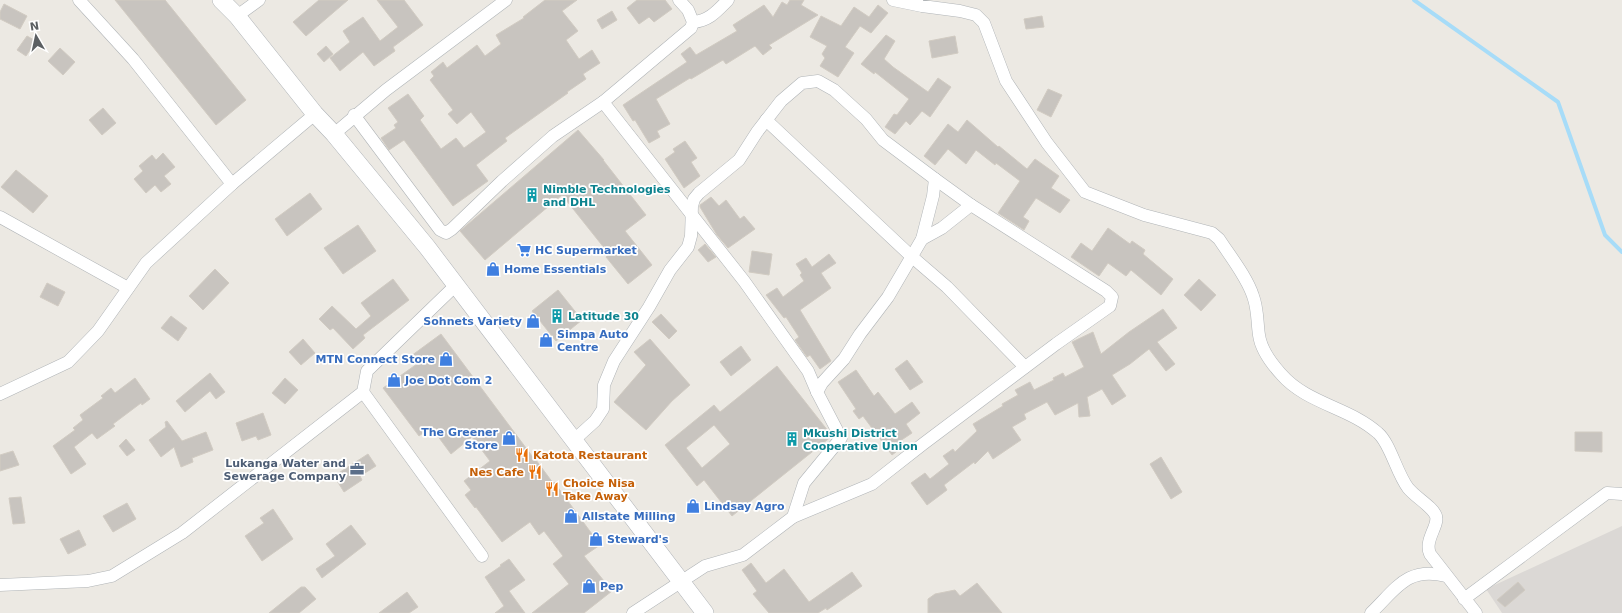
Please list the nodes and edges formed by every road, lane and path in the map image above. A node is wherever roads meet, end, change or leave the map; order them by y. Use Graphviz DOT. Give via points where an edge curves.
graph roads {
  1 [pos="79,0"];
  2 [pos="221,0"];
  3 [pos="259,0"];
  4 [pos="506,0"];
  5 [pos="679,0"];
  6 [pos="728,0"];
  7 [pos="893,0"];
  8 [pos="237,16"];
  9 [pos="693,22"];
  10 [pos="603,102"];
  11 [pos="315,114"];
  12 [pos="354,115"];
  13 [pos="766,120"];
  14 [pos="334,134"];
  15 [pos="935,179"];
  16 [pos="232,184"];
  17 [pos="971,205"];
  18 [pos="691,214"];
  19 [pos="0,217"];
  20 [pos="922,239"];
  21 [pos="911,256"];
  22 [pos="456,285"];
  23 [pos="128,288"];
  24 [pos="1025,368"];
  25 [pos="363,392"];
  26 [pos="817,392"];
  27 [pos="0,394"];
  28 [pos="574,440"];
  29 [pos="1622,494"];
  30 [pos="793,517"];
  31 [pos="482,556"];
  32 [pos="1446,576"];
  33 [pos="680,581"];
  34 [pos="0,585"];
  35 [pos="1464,599"];
  36 [pos="633,613"];
  37 [pos="705,613"];
  38 [pos="1371,613"];
  39 [pos="1476,613"];
  1 -- 16 [label="street" via="133,59"];
  2 -- 8 [label="street"];
  3 -- 8 [label="street"];
  4 -- 12 [label="street"];
  5 -- 9 [label="street" via="688,10"];
  6 -- 9 [label="street" via="709,18 702,22"];
  7 -- 32 [label="street" via="960,11 981,18 1006,81 1047,143 1085,192 1144,215 1212,233 1219,239 1253,295 1259,336 1266,354 1281,375 1301,393 1358,418 1380,434 1408,488 1436,516 1428,551"];
  8 -- 11 [label="street"];
  9 -- 10 [label="street" via="691,28"];
  10 -- 12 [label="street" via="553,136 446,233 440,230"];
  10 -- 18 [label="street"];
  11 -- 14 [label="street"];
  11 -- 16 [label="street"];
  12 -- 14 [label="street"];
  13 -- 15 [label="street" via="802,83 818,81 834,90 866,119 883,140"];
  13 -- 18 [label="street" via="739,160 699,192 694,199"];
  13 -- 21 [label="street"];
  14 -- 22 [label="street"];
  15 -- 17 [label="street"];
  15 -- 20 [label="street"];
  16 -- 23 [label="street" via="146,262"];
  17 -- 20 [label="street" via="942,228"];
  17 -- 24 [label="street" via="1112,297 1110,306"];
  18 -- 26 [label="street" via="744,281 808,371"];
  18 -- 28 [label="street" via="692,226 688,247 670,270 614,361 604,384 603,408 595,421"];
  19 -- 23 [label="street"];
  20 -- 21 [label="street"];
  21 -- 24 [label="street" via="947,287"];
  21 -- 26 [label="street" via="888,297"];
  22 -- 25 [label="street" via="367,371"];
  22 -- 28 [label="street"];
  23 -- 27 [label="street" via="98,331 68,362"];
  24 -- 30 [label="street" via="872,484"];
  25 -- 31 [label="street"];
  25 -- 34 [label="street" via="182,533 112,576 88,582"];
  26 -- 30 [label="street" via="840,438 804,483"];
  28 -- 33 [label="street"];
  29 -- 35 [label="street" via="1607,493"];
  30 -- 33 [label="street" via="743,555 705,566"];
  32 -- 35 [label="street"];
  32 -- 38 [label="street" via="1433,572 1414,575 1401,582"];
  33 -- 36 [label="street"];
  33 -- 37 [label="street"];
  35 -- 39 [label="street"];
}
